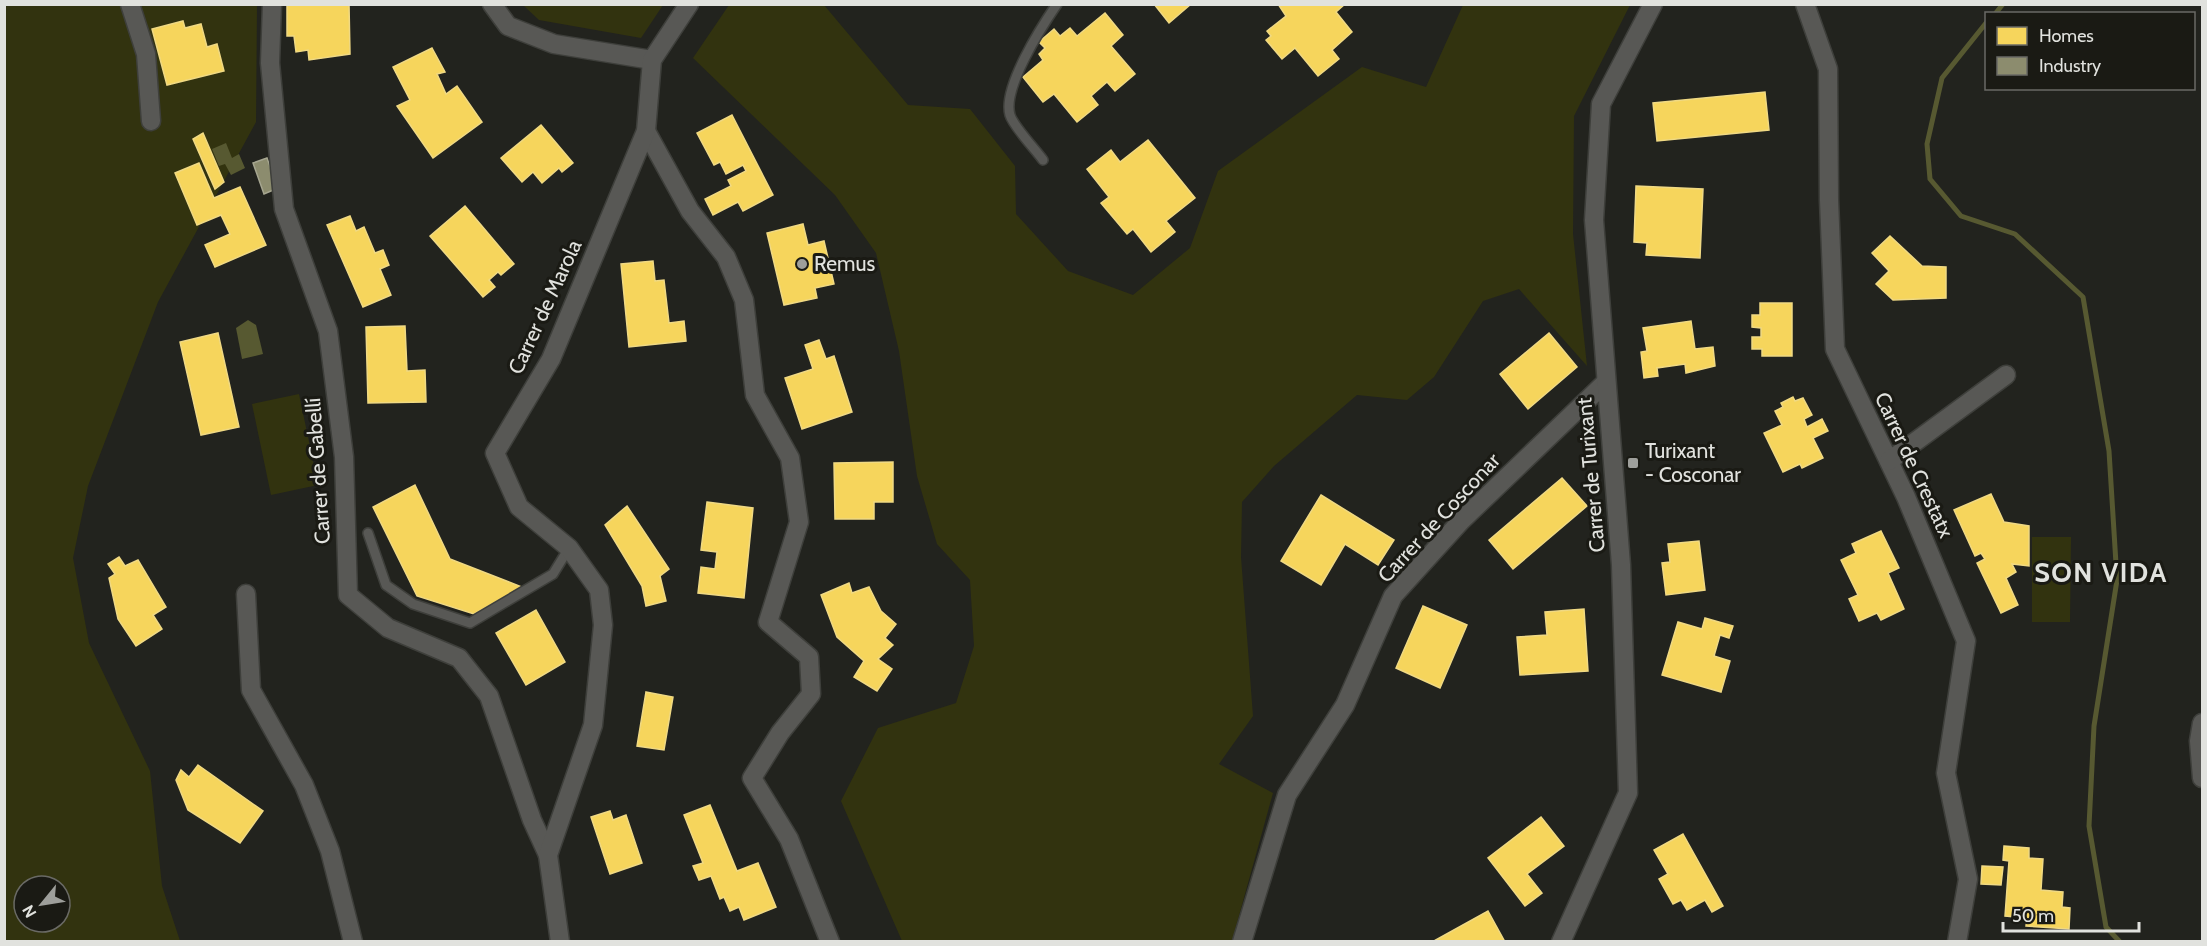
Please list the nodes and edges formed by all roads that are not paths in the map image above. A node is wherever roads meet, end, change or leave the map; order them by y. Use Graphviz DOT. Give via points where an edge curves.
graph roads {
  1 [pos="130,4"];
  2 [pos="272,4"];
  3 [pos="492,4"];
  4 [pos="689,4"];
  5 [pos="1057,4"];
  6 [pos="1653,4"];
  7 [pos="1805,4"];
  8 [pos="652,60"];
  9 [pos="151,121"];
  10 [pos="646,131"];
  11 [pos="1043,160"];
  12 [pos="2006,375"];
  13 [pos="1606,382"];
  14 [pos="1889,461"];
  15 [pos="368,533"];
  16 [pos="569,548"];
  17 [pos="246,594"];
  18 [pos="2202,723"];
  19 [pos="2202,778"];
  20 [pos="548,855"];
  21 [pos="353,942"];
  22 [pos="560,942"];
  23 [pos="830,942"];
  24 [pos="1242,942"];
  25 [pos="1561,942"];
  26 [pos="1957,942"];
  1 -- 9 [label="street" via="146,54"];
  2 -- 20 [label="street, Carrer de Gabellí" via="270,63 284,209 328,331 344,457 348,596 388,628 459,658 489,696 531,820"];
  3 -- 8 [label="street" via="508,26 554,44"];
  4 -- 8 [label="street"];
  5 -- 11 [label="lane" via="1040,30 1010,94 1010,115"];
  6 -- 13 [label="street, Carrer de Turixant" via="1600,104 1594,220"];
  7 -- 14 [label="street, Carrer de Crestatx" via="1828,69 1835,349"];
  8 -- 10 [label="street, Carrer de Marola"];
  10 -- 16 [label="street, Carrer de Marola" via="551,359 495,453 519,507"];
  10 -- 23 [label="street" via="690,211 726,257 744,300 755,395 790,458 799,522 768,622 809,657 811,694 752,778 789,839"];
  12 -- 14 [label="street"];
  13 -- 24 [label="street, Carrer de Cosconar" via="1461,521 1393,596 1345,705 1287,795"];
  13 -- 25 [label="street, Carrer de Turixant" via="1621,565 1628,793"];
  14 -- 26 [label="street, Carrer de Crestatx" via="1966,641 1946,773 1968,879"];
  15 -- 16 [label="lane" via="386,585 413,604 470,623 553,574"];
  16 -- 20 [label="street, Carrer de Marola" via="599,590 603,625 593,725"];
  17 -- 21 [label="street" via="251,690 304,785 330,851"];
  18 -- 19 [label="street"];
  20 -- 22 [label="street, Carrer de Marola"];
}
